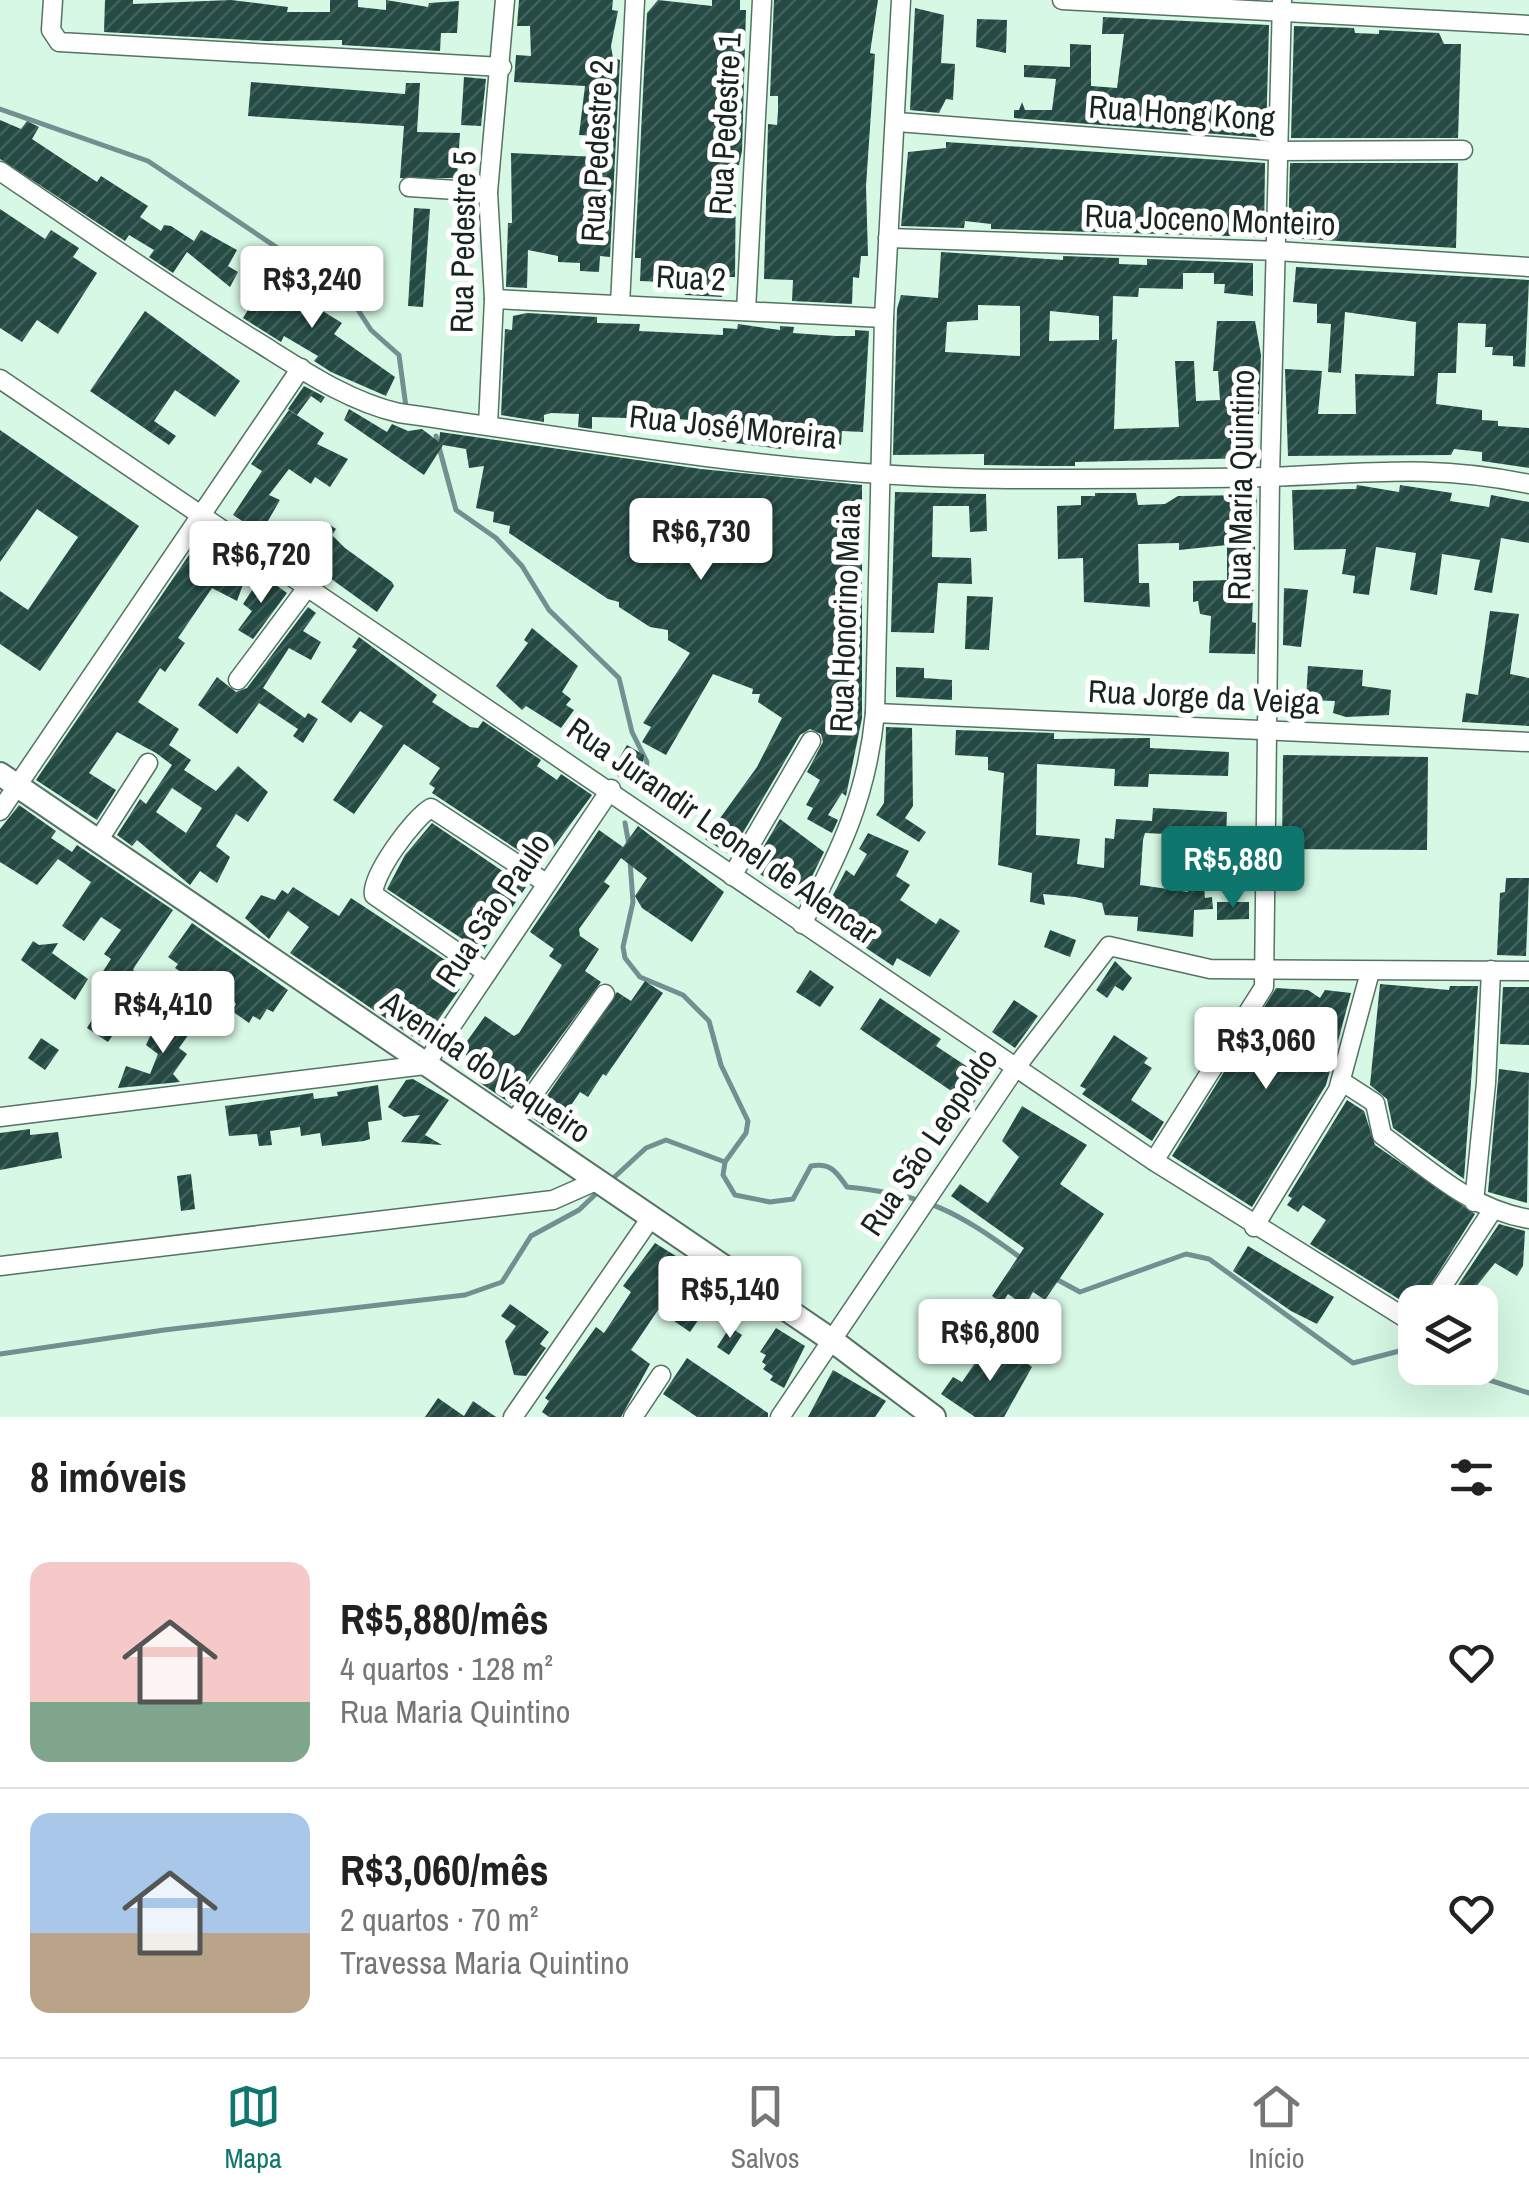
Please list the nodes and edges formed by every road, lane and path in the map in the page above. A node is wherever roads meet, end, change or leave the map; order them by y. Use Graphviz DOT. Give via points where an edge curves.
graph roads {
  1 [pos="53,0"];
  2 [pos="506,0"];
  3 [pos="635,0"];
  4 [pos="762,0"];
  5 [pos="900,0"];
  6 [pos="1062,0"];
  7 [pos="1282,6"];
  8 [pos="1529,24"];
  9 [pos="502,67"];
  10 [pos="896,122"];
  11 [pos="1463,150"];
  12 [pos="1277,151"];
  13 [pos="0,171"];
  14 [pos="409,187"];
  15 [pos="488,192"];
  16 [pos="888,238"];
  17 [pos="1276,251"];
  18 [pos="1529,267"];
  19 [pos="494,299"];
  20 [pos="620,305"];
  21 [pos="746,311"];
  22 [pos="884,318"];
  23 [pos="300,368"];
  24 [pos="0,379"];
  25 [pos="488,424"];
  26 [pos="879,473"];
  27 [pos="1270,477"];
  28 [pos="1529,484"];
  29 [pos="203,515"];
  30 [pos="309,585"];
  31 [pos="238,680"];
  32 [pos="875,712"];
  33 [pos="1268,730"];
  34 [pos="811,741"];
  35 [pos="1529,742"];
  36 [pos="148,763"];
  37 [pos="8,780"];
  38 [pos="611,789"];
  39 [pos="0,811"];
  40 [pos="98,841"];
  41 [pos="732,876"];
  42 [pos="546,883"];
  43 [pos="802,924"];
  44 [pos="1490,970"];
  45 [pos="1265,971"];
  46 [pos="1529,971"];
  47 [pos="1370,972"];
  48 [pos="487,973"];
  49 [pos="605,994"];
  50 [pos="425,1065"];
  51 [pos="1016,1067"];
  52 [pos="1341,1081"];
  53 [pos="0,1117"];
  54 [pos="513,1123"];
  55 [pos="1154,1160"];
  56 [pos="602,1185"];
  57 [pos="1474,1202"];
  58 [pos="1492,1210"];
  59 [pos="650,1219"];
  60 [pos="1529,1219"];
  61 [pos="1254,1227"];
  62 [pos="0,1266"];
  63 [pos="1443,1285"];
  64 [pos="1398,1314"];
  65 [pos="833,1341"];
  66 [pos="662,1375"];
  67 [pos="514,1417"];
  68 [pos="633,1417"];
  69 [pos="780,1417"];
  70 [pos="934,1417"];
  1 -- 9 [label="street" via="51,30 60,42"];
  2 -- 9 [label="street, Rua Pedestre 5"];
  3 -- 20 [label="street, Rua Pedestre 2"];
  4 -- 21 [label="street, Rua Pedestre 1"];
  5 -- 10 [label="street, Rua Honorino Maia"];
  6 -- 7 [label="street"];
  7 -- 8 [label="street"];
  7 -- 12 [label="street, Rua Maria Quintino"];
  9 -- 15 [label="street, Rua Pedestre 5"];
  10 -- 12 [label="street, Rua Hong Kong"];
  10 -- 16 [label="street, Rua Honorino Maia"];
  11 -- 12 [label="street, Rua Hong Kong"];
  12 -- 17 [label="street, Rua Maria Quintino"];
  13 -- 23 [label="street, Rua José Moreira"];
  14 -- 15 [label="street"];
  15 -- 19 [label="street, Rua Pedestre 5"];
  16 -- 17 [label="street, Rua Joceno Monteiro"];
  16 -- 22 [label="street, Rua Honorino Maia"];
  17 -- 18 [label="street, Rua Joceno Monteiro"];
  17 -- 27 [label="street, Rua Maria Quintino"];
  19 -- 20 [label="street, Rua 2"];
  19 -- 25 [label="street, Rua Pedestre 5"];
  20 -- 21 [label="street, Rua 2"];
  21 -- 22 [label="street, Rua 2"];
  22 -- 26 [label="street, Rua Honorino Maia"];
  23 -- 25 [label="street, Rua José Moreira" via="370,405"];
  23 -- 29 [label="street"];
  24 -- 29 [label="street, Rua Jurandir Leonel de Alencar"];
  25 -- 26 [label="street, Rua José Moreira"];
  26 -- 27 [label="street, Rua José Moreira"];
  26 -- 32 [label="street, Rua Honorino Maia"];
  27 -- 28 [label="street, Rua José Moreira" via="1404,468"];
  27 -- 33 [label="street, Rua Maria Quintino"];
  29 -- 30 [label="street, Rua Jurandir Leonel de Alencar"];
  29 -- 37 [label="street"];
  30 -- 31 [label="street"];
  30 -- 38 [label="street, Rua Jurandir Leonel de Alencar"];
  32 -- 33 [label="street, Rua Jorge da Veiga"];
  32 -- 43 [label="street, Rua Honorino Maia" via="861,800"];
  33 -- 35 [label="street, Rua Jorge da Veiga"];
  33 -- 45 [label="street, Rua Maria Quintino"];
  34 -- 41 [label="street"];
  36 -- 40 [label="street"];
  37 -- 39 [label="street"];
  37 -- 40 [label="street, Avenida do Vaqueiro"];
  38 -- 41 [label="street, Rua Jurandir Leonel de Alencar"];
  38 -- 42 [label="street, Rua São Paulo"];
  40 -- 50 [label="street, Avenida do Vaqueiro"];
  41 -- 43 [label="street, Rua Jurandir Leonel de Alencar"];
  42 -- 48 [label="street, Rua São Paulo"];
  42 -- 48 [label="street" via="431,808 372,883 374,895"];
  43 -- 51 [label="street, Rua Jurandir Leonel de Alencar"];
  44 -- 46 [label="street"];
  44 -- 47 [label="street"];
  44 -- 57 [label="street"];
  45 -- 47 [label="street"];
  45 -- 51 [label="street, Rua São Leopoldo" via="1210,969 1114,945"];
  45 -- 55 [label="street" via="1264,987"];
  47 -- 52 [label="street"];
  48 -- 50 [label="street, Rua São Paulo"];
  49 -- 54 [label="street"];
  50 -- 53 [label="street"];
  50 -- 54 [label="street, Avenida do Vaqueiro"];
  51 -- 55 [label="street, Rua Jurandir Leonel de Alencar"];
  51 -- 65 [label="street, Rua São Leopoldo"];
  52 -- 57 [label="street" via="1375,1103 1382,1135"];
  52 -- 61 [label="street"];
  54 -- 56 [label="street, Avenida do Vaqueiro"];
  55 -- 61 [label="street, Rua Jurandir Leonel de Alencar"];
  56 -- 59 [label="street, Avenida do Vaqueiro"];
  56 -- 62 [label="street" via="552,1200"];
  57 -- 58 [label="street"];
  58 -- 60 [label="street"];
  58 -- 63 [label="street"];
  59 -- 65 [label="street, Avenida do Vaqueiro"];
  59 -- 67 [label="street"];
  61 -- 64 [label="street, Rua Jurandir Leonel de Alencar"];
  65 -- 69 [label="street, Rua São Leopoldo"];
  65 -- 70 [label="street, Avenida do Vaqueiro"];
  66 -- 68 [label="street"];
}
